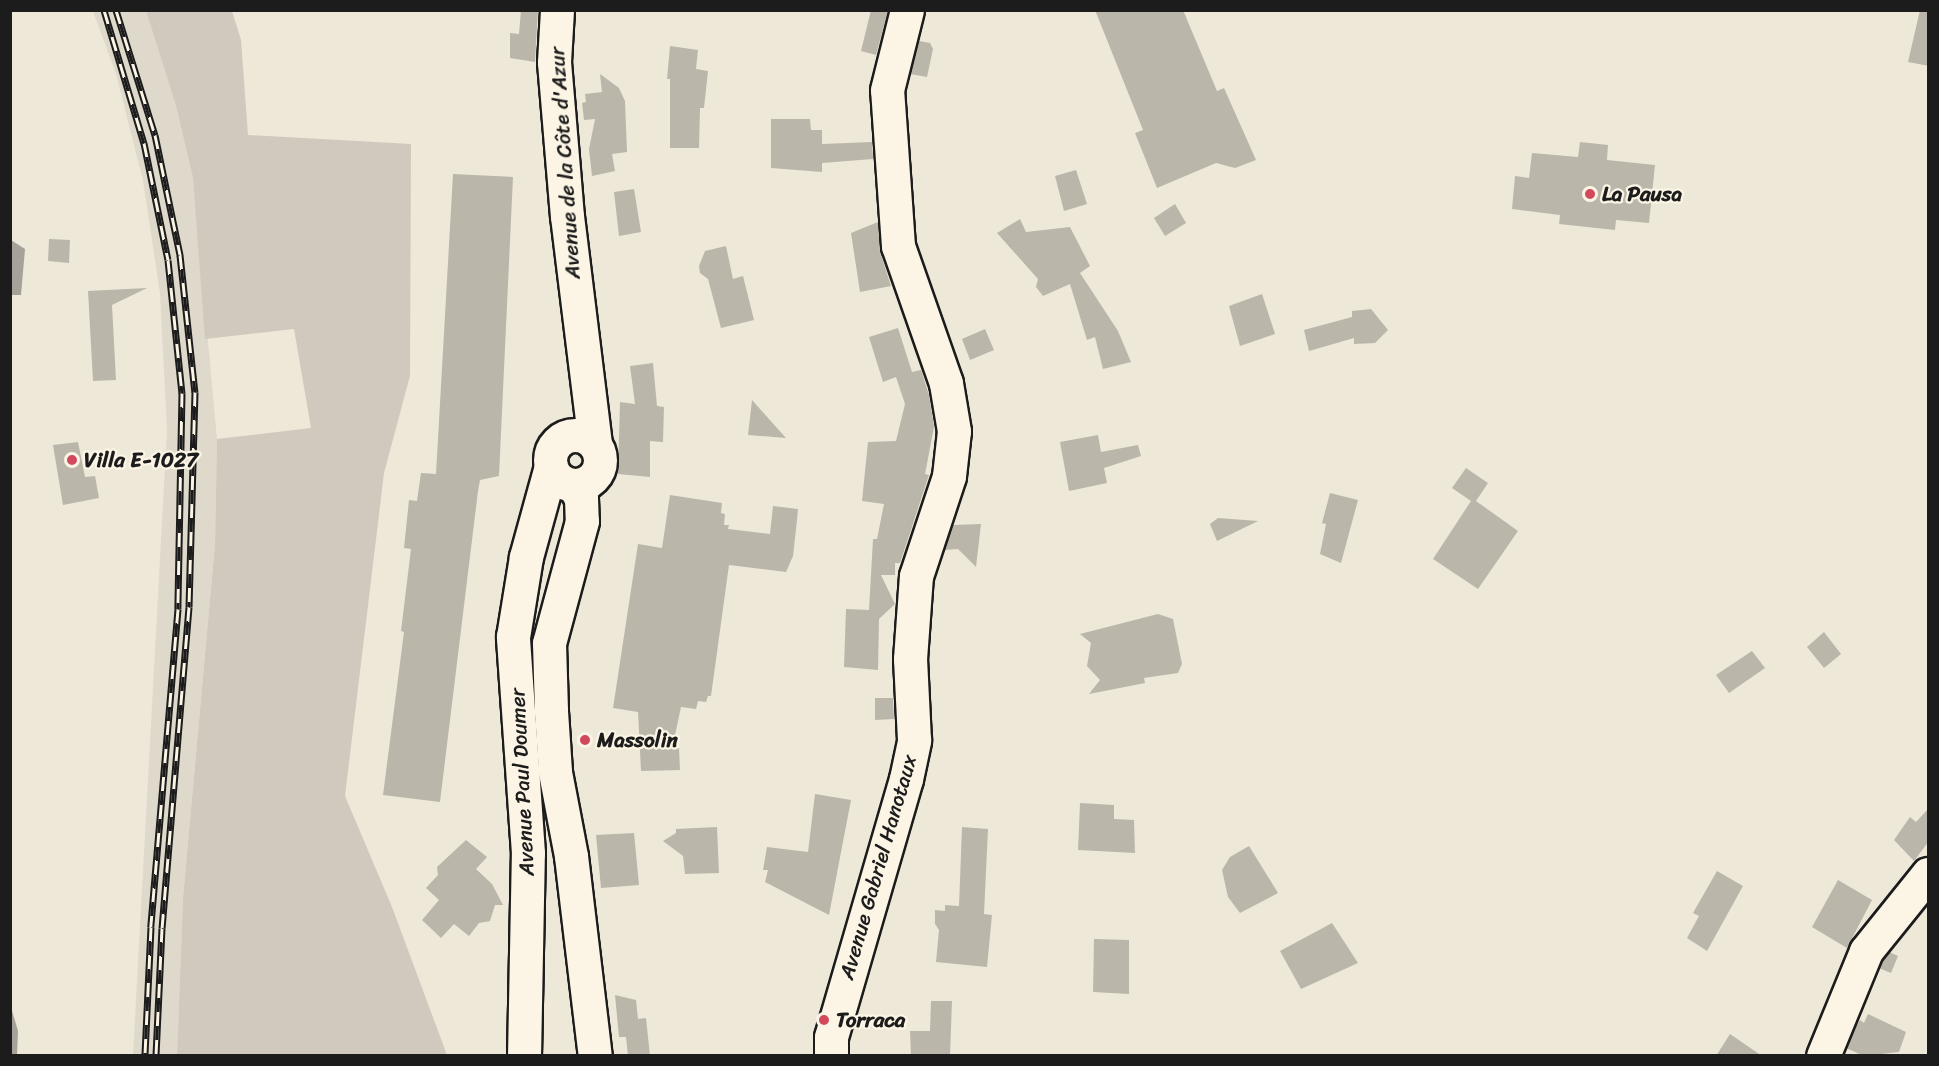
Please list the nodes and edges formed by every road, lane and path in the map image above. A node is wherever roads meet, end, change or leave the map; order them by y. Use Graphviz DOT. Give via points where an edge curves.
graph roads {
  1 [pos="556,10"];
  2 [pos="907,10"];
  3 [pos="573,466"];
  4 [pos="1929,874"];
  5 [pos="525,1056"];
  6 [pos="596,1056"];
  7 [pos="831,1056"];
  8 [pos="1823,1056"];
  1 -- 3 [label="main road, Avenue de la Côte d'Azur" via="554,62 578,316"];
  2 -- 7 [label="main road, Avenue Gabriel Hanotaux" via="887,90 898,246 946,383 954,431 949,476 916,576 910,659 914,740 831,1037"];
  3 -- 5 [label="main road, Avenue Paul Doumer" via="540,512 526,557 513,637 528,853"];
  3 -- 6 [label="main road, Avenue de la Côte d'Azur" via="601,497 601,518 573,639 568,684 577,769 571,856"];
  4 -- 8 [label="main road" via="1866,951"];
}
